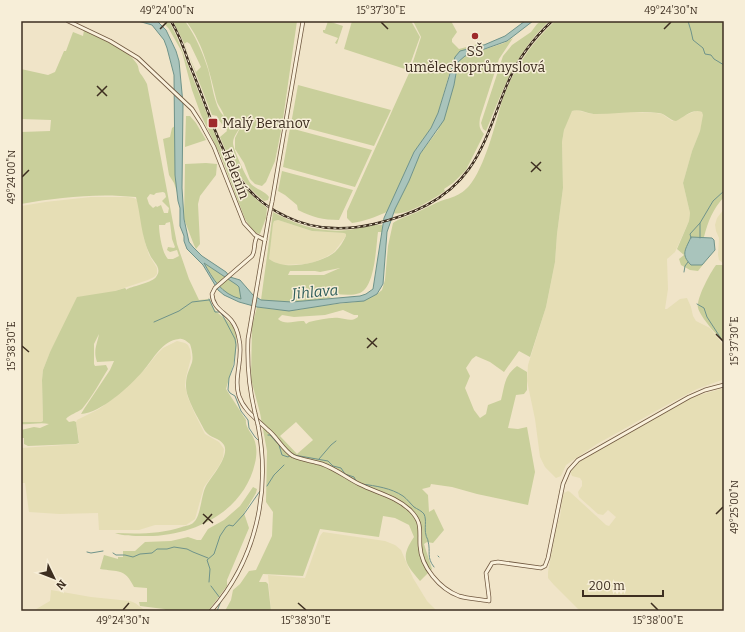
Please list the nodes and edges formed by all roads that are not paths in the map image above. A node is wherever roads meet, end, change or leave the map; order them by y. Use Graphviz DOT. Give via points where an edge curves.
graph roads {
  1 [pos="68,21"];
  2 [pos="303,21"];
  3 [pos="257,237"];
  4 [pos="266,240"];
  5 [pos="724,385"];
  6 [pos="211,611"];
  1 -- 3 [label="street, Helenín" via="138,58 192,109 214,147 244,223"];
  2 -- 4 [label="street, bridge"];
  3 -- 4 [label="street, Helenín"];
  3 -- 5 [label="street" via="252,256 215,288 212,294 214,304 232,321 239,337 241,351 237,382 241,401 249,413 292,455 333,469 359,484 386,494 411,511 419,522 421,557 431,573 446,588 458,595 489,601 486,573 492,563 504,562 541,568 545,566 563,484 568,472 583,456 689,397"];
  4 -- 6 [label="street, bridge" via="248,339 249,379 263,468 260,505 256,528 232,583"];
}
